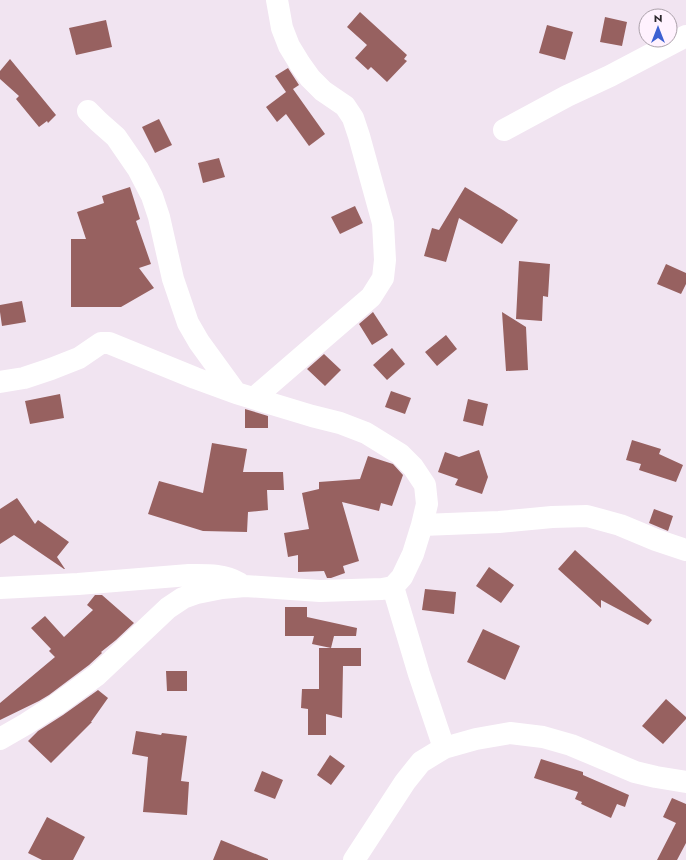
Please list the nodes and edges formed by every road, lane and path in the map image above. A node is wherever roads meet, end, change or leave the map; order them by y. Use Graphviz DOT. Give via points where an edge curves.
graph roads {
  1 [pos="277,0"];
  2 [pos="686,36"];
  3 [pos="88,111"];
  4 [pos="504,130"];
  5 [pos="0,382"];
  6 [pos="245,395"];
  7 [pos="422,525"];
  8 [pos="686,550"];
  9 [pos="245,586"];
  10 [pos="393,587"];
  11 [pos="0,588"];
  12 [pos="0,739"];
  13 [pos="444,748"];
  14 [pos="686,782"];
  15 [pos="354,860"];
  1 -- 6 [label="street" via="282,28 300,64 323,91 345,106 353,118 382,223 385,260 383,278 371,297"];
  2 -- 4 [label="street"];
  3 -- 6 [label="street" via="116,137 138,169 152,196 159,217 173,280 188,323 199,342"];
  5 -- 6 [label="street" via="24,378 50,369 78,358 102,343 109,343"];
  6 -- 7 [label="street" via="359,430 400,454 414,468 425,485 427,504"];
  7 -- 8 [label="street" via="588,516"];
  7 -- 10 [label="street" via="413,554 402,577"];
  9 -- 10 [label="street" via="320,591"];
  9 -- 11 [label="street" via="222,576 189,575"];
  9 -- 12 [label="street" via="222,588 183,598 168,608 97,675 56,705"];
  10 -- 13 [label="street"];
  13 -- 14 [label="street" via="510,733 543,737 571,745 635,772"];
  13 -- 15 [label="street" via="421,762"];
}
